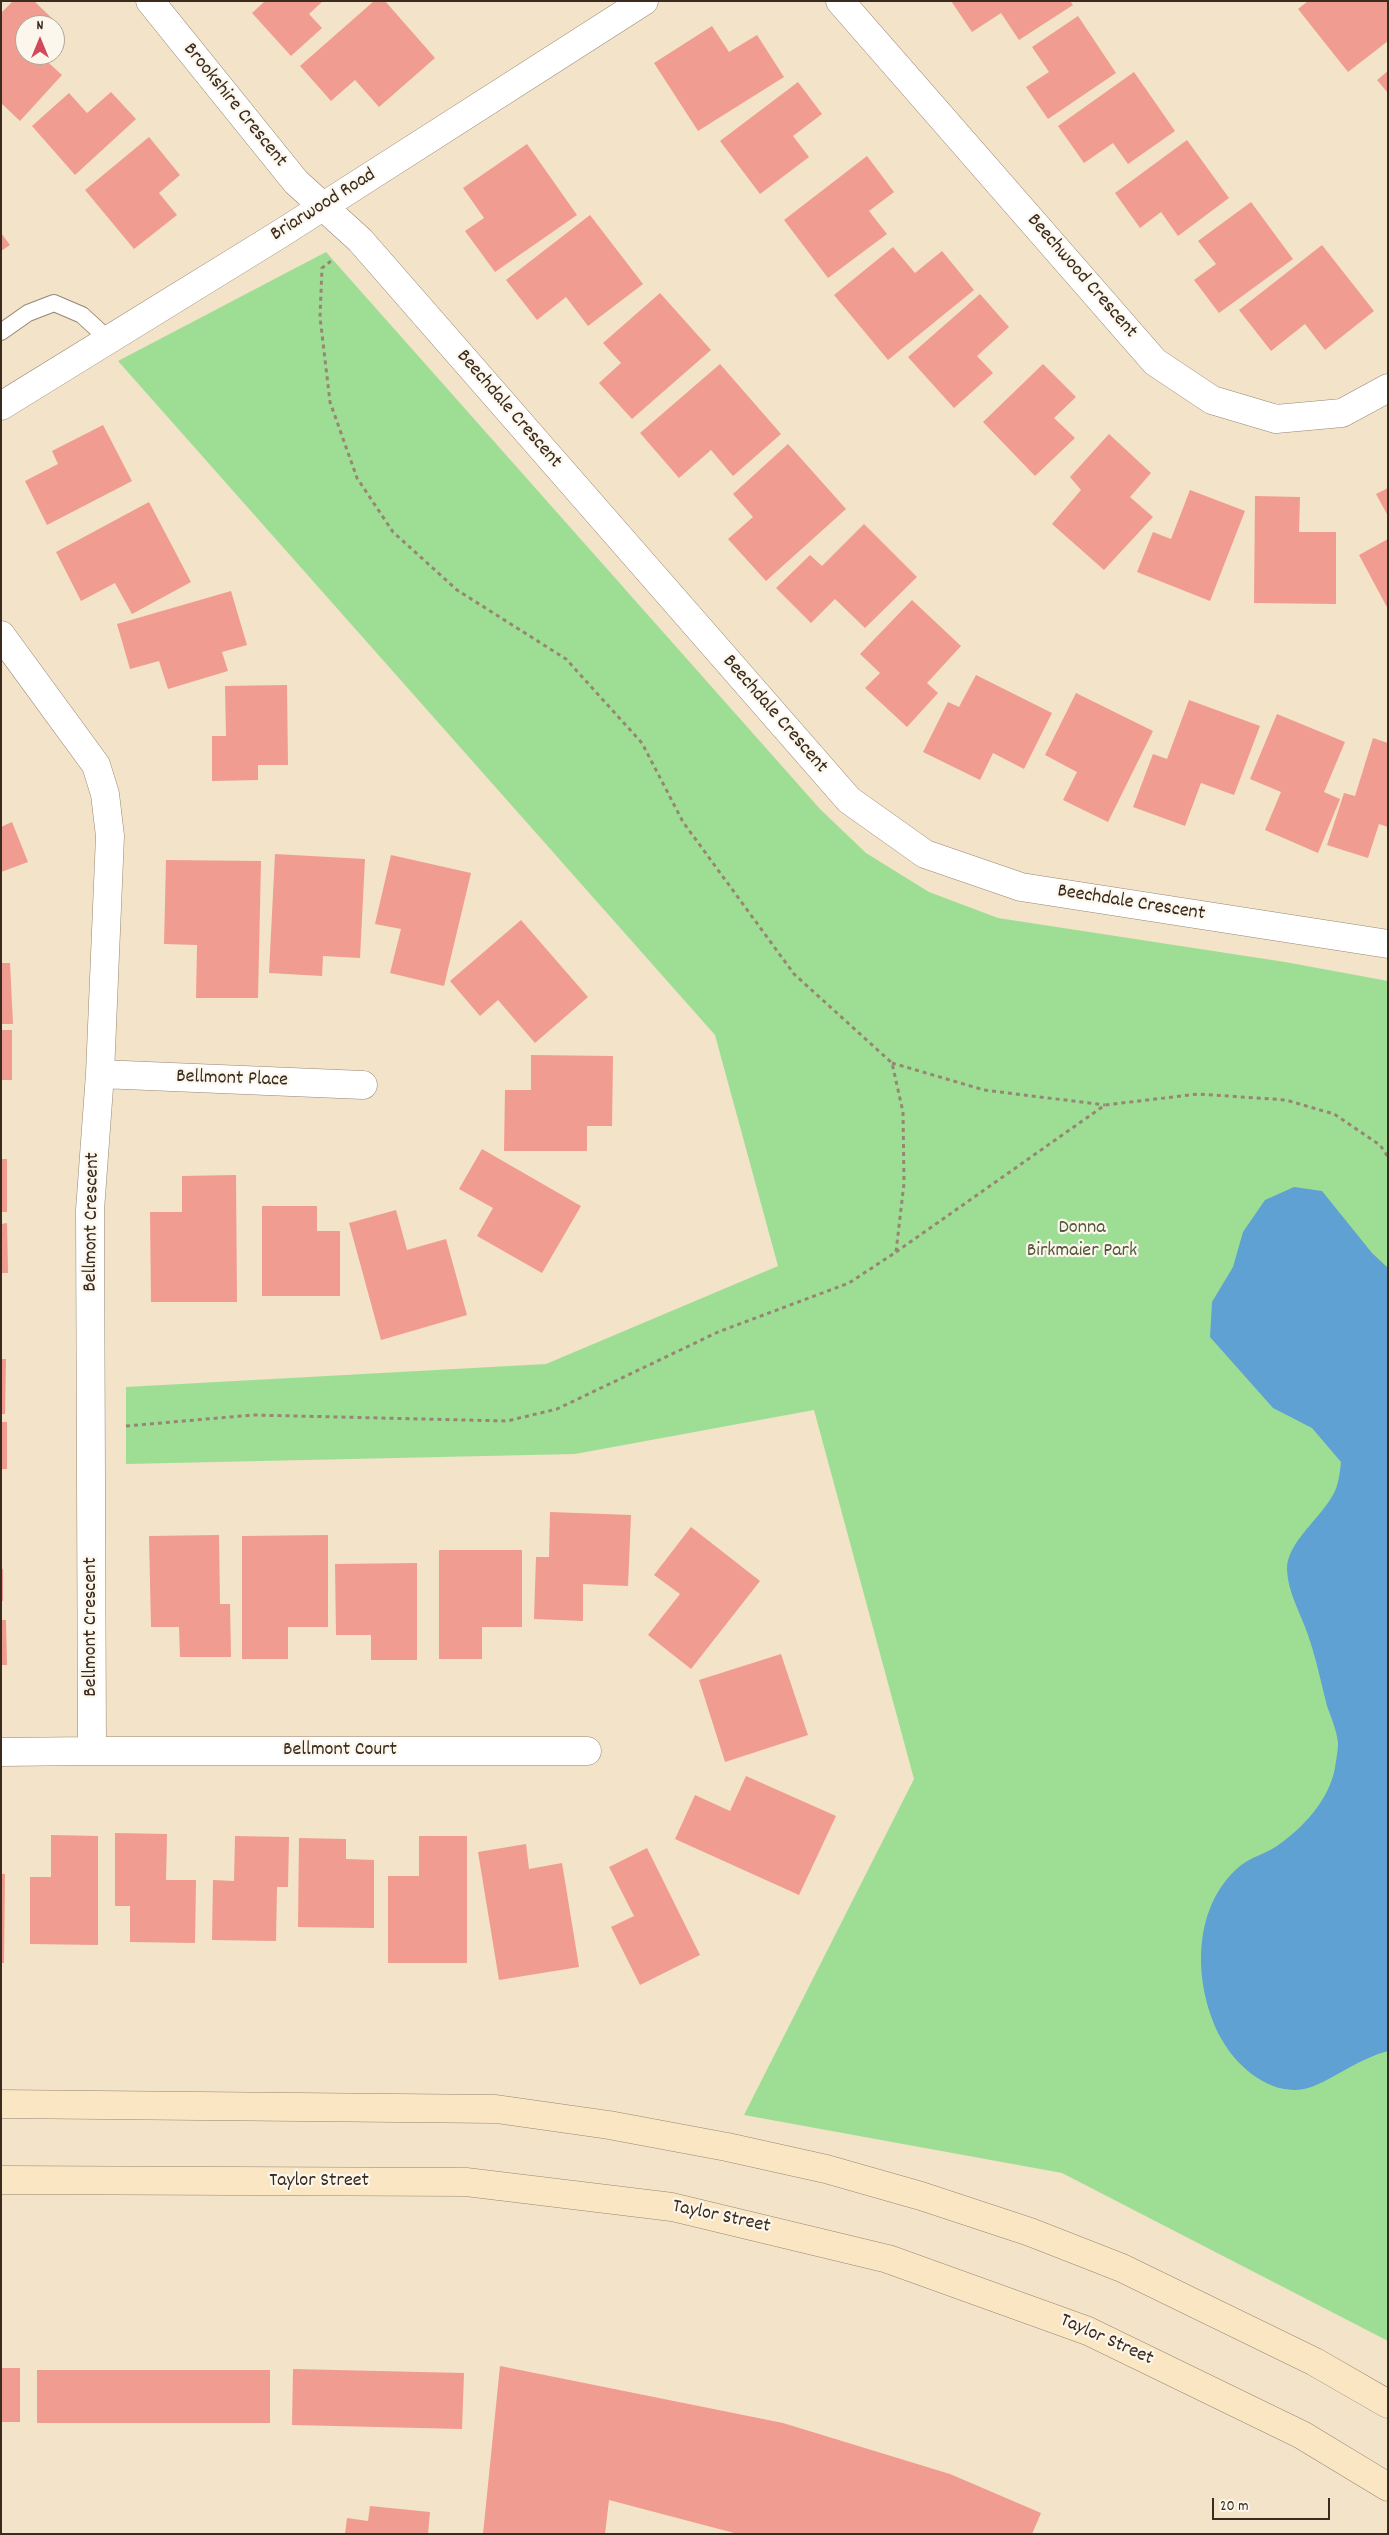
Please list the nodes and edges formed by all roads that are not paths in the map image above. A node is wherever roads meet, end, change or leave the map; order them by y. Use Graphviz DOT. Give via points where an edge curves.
graph roads {
  1 [pos="150,1"];
  2 [pos="644,1"];
  3 [pos="840,1"];
  4 [pos="324,206"];
  5 [pos="1,332"];
  6 [pos="108,339"];
  7 [pos="1388,388"];
  8 [pos="1,406"];
  9 [pos="1,635"];
  10 [pos="1388,944"];
  11 [pos="100,1074"];
  12 [pos="363,1085"];
  13 [pos="92,1751"];
  14 [pos="587,1751"];
  15 [pos="1,1752"];
  16 [pos="1,2104"];
  17 [pos="1,2180"];
  18 [pos="1388,2404"];
  19 [pos="1388,2486"];
  1 -- 4 [label="street, Brookshire Crescent" via="296,182"];
  2 -- 4 [label="street, Briarwood Road"];
  3 -- 7 [label="street, Beechwood Crescent" via="1155,362 1212,400 1276,419 1342,413"];
  4 -- 6 [label="street, Briarwood Road"];
  4 -- 10 [label="street, Beechdale Crescent" via="360,240 849,800 925,854 1021,887"];
  5 -- 6 [label="lane" via="28,313 54,302 82,315"];
  6 -- 8 [label="street, Briarwood Road"];
  9 -- 11 [label="street, Bellmont Crescent" via="96,765 105,794 110,836"];
  11 -- 12 [label="street, Bellmont Place"];
  11 -- 13 [label="street, Bellmont Crescent" via="90,1210"];
  13 -- 14 [label="street, Bellmont Court"];
  13 -- 15 [label="street"];
  16 -- 18 [label="main road" via="496,2109 609,2125 726,2147 826,2169 1039,2235 1122,2268 1315,2362"];
  17 -- 19 [label="main road, Taylor Street" via="466,2182 672,2207 888,2259 1088,2331 1302,2435"];
}
